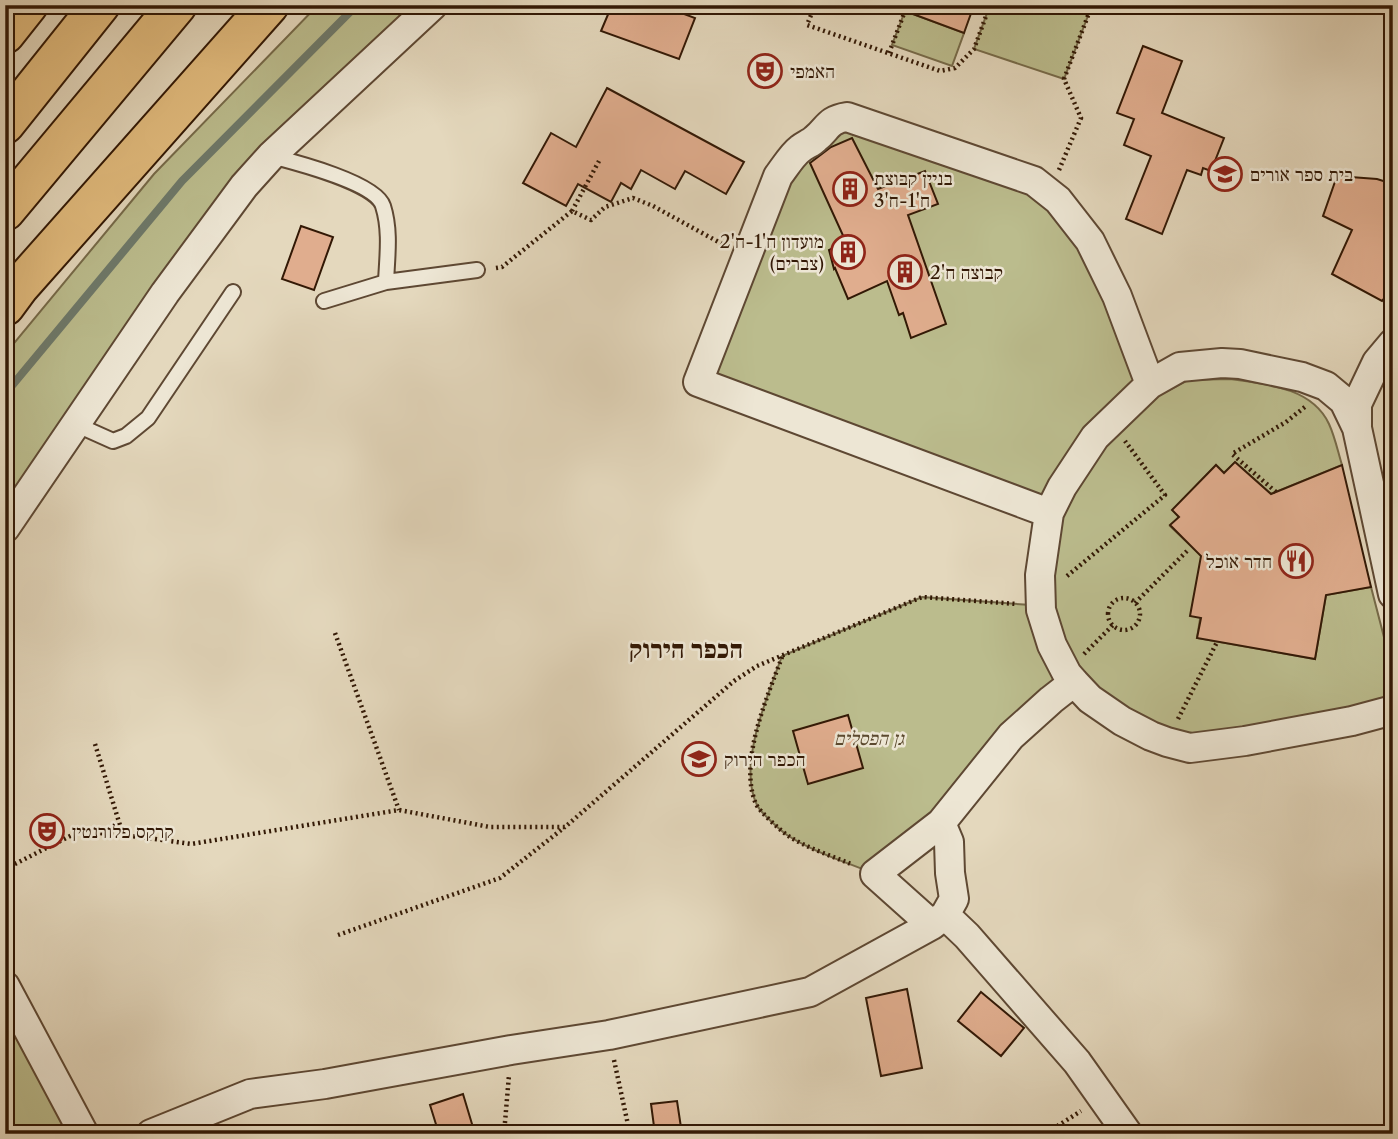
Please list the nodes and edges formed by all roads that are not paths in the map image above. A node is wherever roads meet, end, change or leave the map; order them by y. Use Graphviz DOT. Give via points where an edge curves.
graph roads {
  1 [pos="28,5"];
  2 [pos="100,5"];
  3 [pos="177,5"];
  4 [pos="269,5"];
  5 [pos="433,5"];
  6 [pos="5,34"];
  7 [pos="5,124"];
  8 [pos="271,156"];
  9 [pos="5,211"];
  10 [pos="477,270"];
  11 [pos="386,282"];
  12 [pos="233,292"];
  13 [pos="324,301"];
  14 [pos="5,306"];
  15 [pos="1393,343"];
  16 [pos="1150,384"];
  17 [pos="75,424"];
  18 [pos="1357,428"];
  19 [pos="1049,513"];
  20 [pos="5,528"];
  21 [pos="1393,594"];
  22 [pos="1070,677"];
  23 [pos="1393,710"];
  24 [pos="942,823"];
  25 [pos="938,920"];
  26 [pos="5,986"];
  27 [pos="83,1134"];
  28 [pos="151,1134"];
  29 [pos="1128,1134"];
  1 -- 6 [label="highway"];
  2 -- 7 [label="highway"];
  3 -- 9 [label="highway"];
  4 -- 14 [label="highway"];
  5 -- 8 [label="street"];
  8 -- 11 [label="lane" via="343,179 383,203 388,233"];
  8 -- 17 [label="street" via="165,293"];
  10 -- 11 [label="lane"];
  11 -- 13 [label="lane"];
  12 -- 17 [label="lane" via="148,418 134,430 113,441"];
  15 -- 18 [label="street" via="1377,362 1357,404"];
  16 -- 18 [label="street" via="1180,367 1240,364 1326,386 1344,401"];
  16 -- 19 [label="street" via="1095,438"];
  16 -- 19 [label="street" via="1090,240 1059,200 1034,181 847,117 827,124 813,142 799,149 778,176 698,382"];
  17 -- 20 [label="street"];
  18 -- 21 [label="street"];
  19 -- 22 [label="street" via="1040,575 1041,610 1052,645"];
  22 -- 23 [label="street" via="1090,699 1122,721 1150,736 1190,748"];
  22 -- 24 [label="street" via="1011,736"];
  24 -- 25 [label="street" via="949,842 954,898"];
  24 -- 25 [label="street" via="875,874"];
  25 -- 28 [label="street" via="810,992 609,1035 250,1094"];
  25 -- 29 [label="street" via="967,936 1077,1062"];
  26 -- 27 [label="street"];
}
